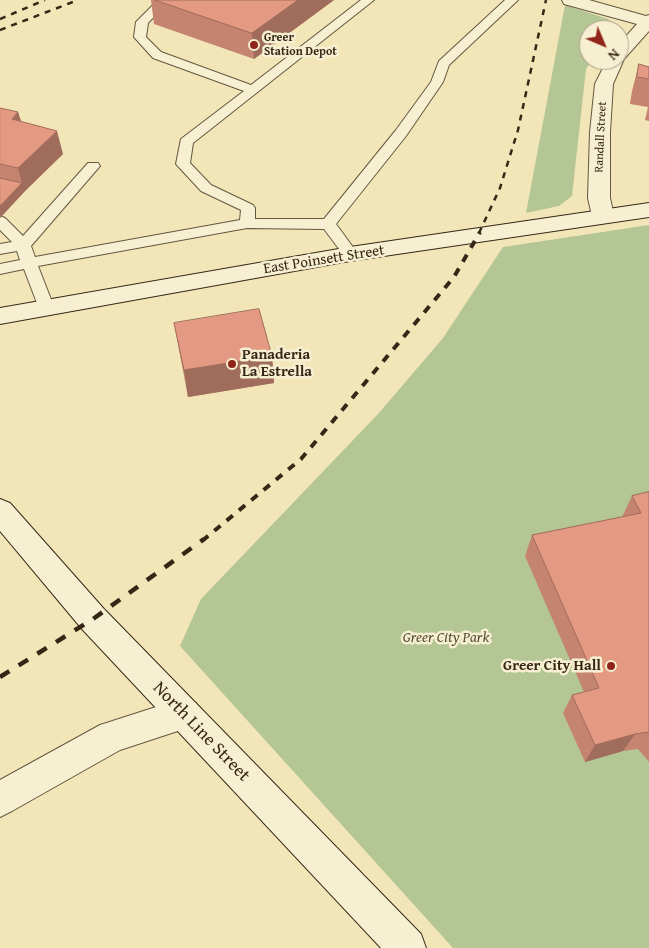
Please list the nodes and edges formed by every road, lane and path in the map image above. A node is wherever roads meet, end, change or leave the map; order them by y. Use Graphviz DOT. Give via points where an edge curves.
graph roads {
  1 [pos="164,0"];
  2 [pos="368,0"];
  3 [pos="512,0"];
  4 [pos="570,0"];
  5 [pos="649,21"];
  6 [pos="629,44"];
  7 [pos="611,70"];
  8 [pos="253,90"];
  9 [pos="93,166"];
  10 [pos="649,210"];
  11 [pos="603,216"];
  12 [pos="0,221"];
  13 [pos="248,223"];
  14 [pos="328,224"];
  15 [pos="24,245"];
  16 [pos="0,249"];
  17 [pos="350,254"];
  18 [pos="29,263"];
  19 [pos="0,269"];
  20 [pos="46,307"];
  21 [pos="0,316"];
  22 [pos="0,511"];
  23 [pos="184,714"];
  24 [pos="0,799"];
  25 [pos="407,948"];
  1 -- 8 [label="lane" via="142,22 140,37 148,47 157,55"];
  2 -- 8 [label="lane"];
  3 -- 14 [label="lane" via="443,64 438,82"];
  4 -- 5 [label="main road"];
  5 -- 6 [label="main road"];
  7 -- 11 [label="main road, Randall Street" via="604,84 600,132 599,198"];
  8 -- 13 [label="lane" via="186,142 183,164 206,188 248,208"];
  9 -- 15 [label="lane"];
  10 -- 11 [label="main road, East Poinsett Street"];
  11 -- 17 [label="main road, East Poinsett Street"];
  12 -- 15 [label="lane"];
  13 -- 14 [label="lane"];
  13 -- 18 [label="lane"];
  14 -- 17 [label="lane"];
  15 -- 16 [label="lane"];
  15 -- 18 [label="lane"];
  17 -- 20 [label="main road, East Poinsett Street"];
  18 -- 19 [label="lane"];
  18 -- 20 [label="lane"];
  20 -- 21 [label="main road, East Poinsett Street"];
  22 -- 23 [label="main road, North Line Street" via="93,619"];
  23 -- 24 [label="main road" via="112,736"];
  23 -- 25 [label="main road, North Line Street"];
}
